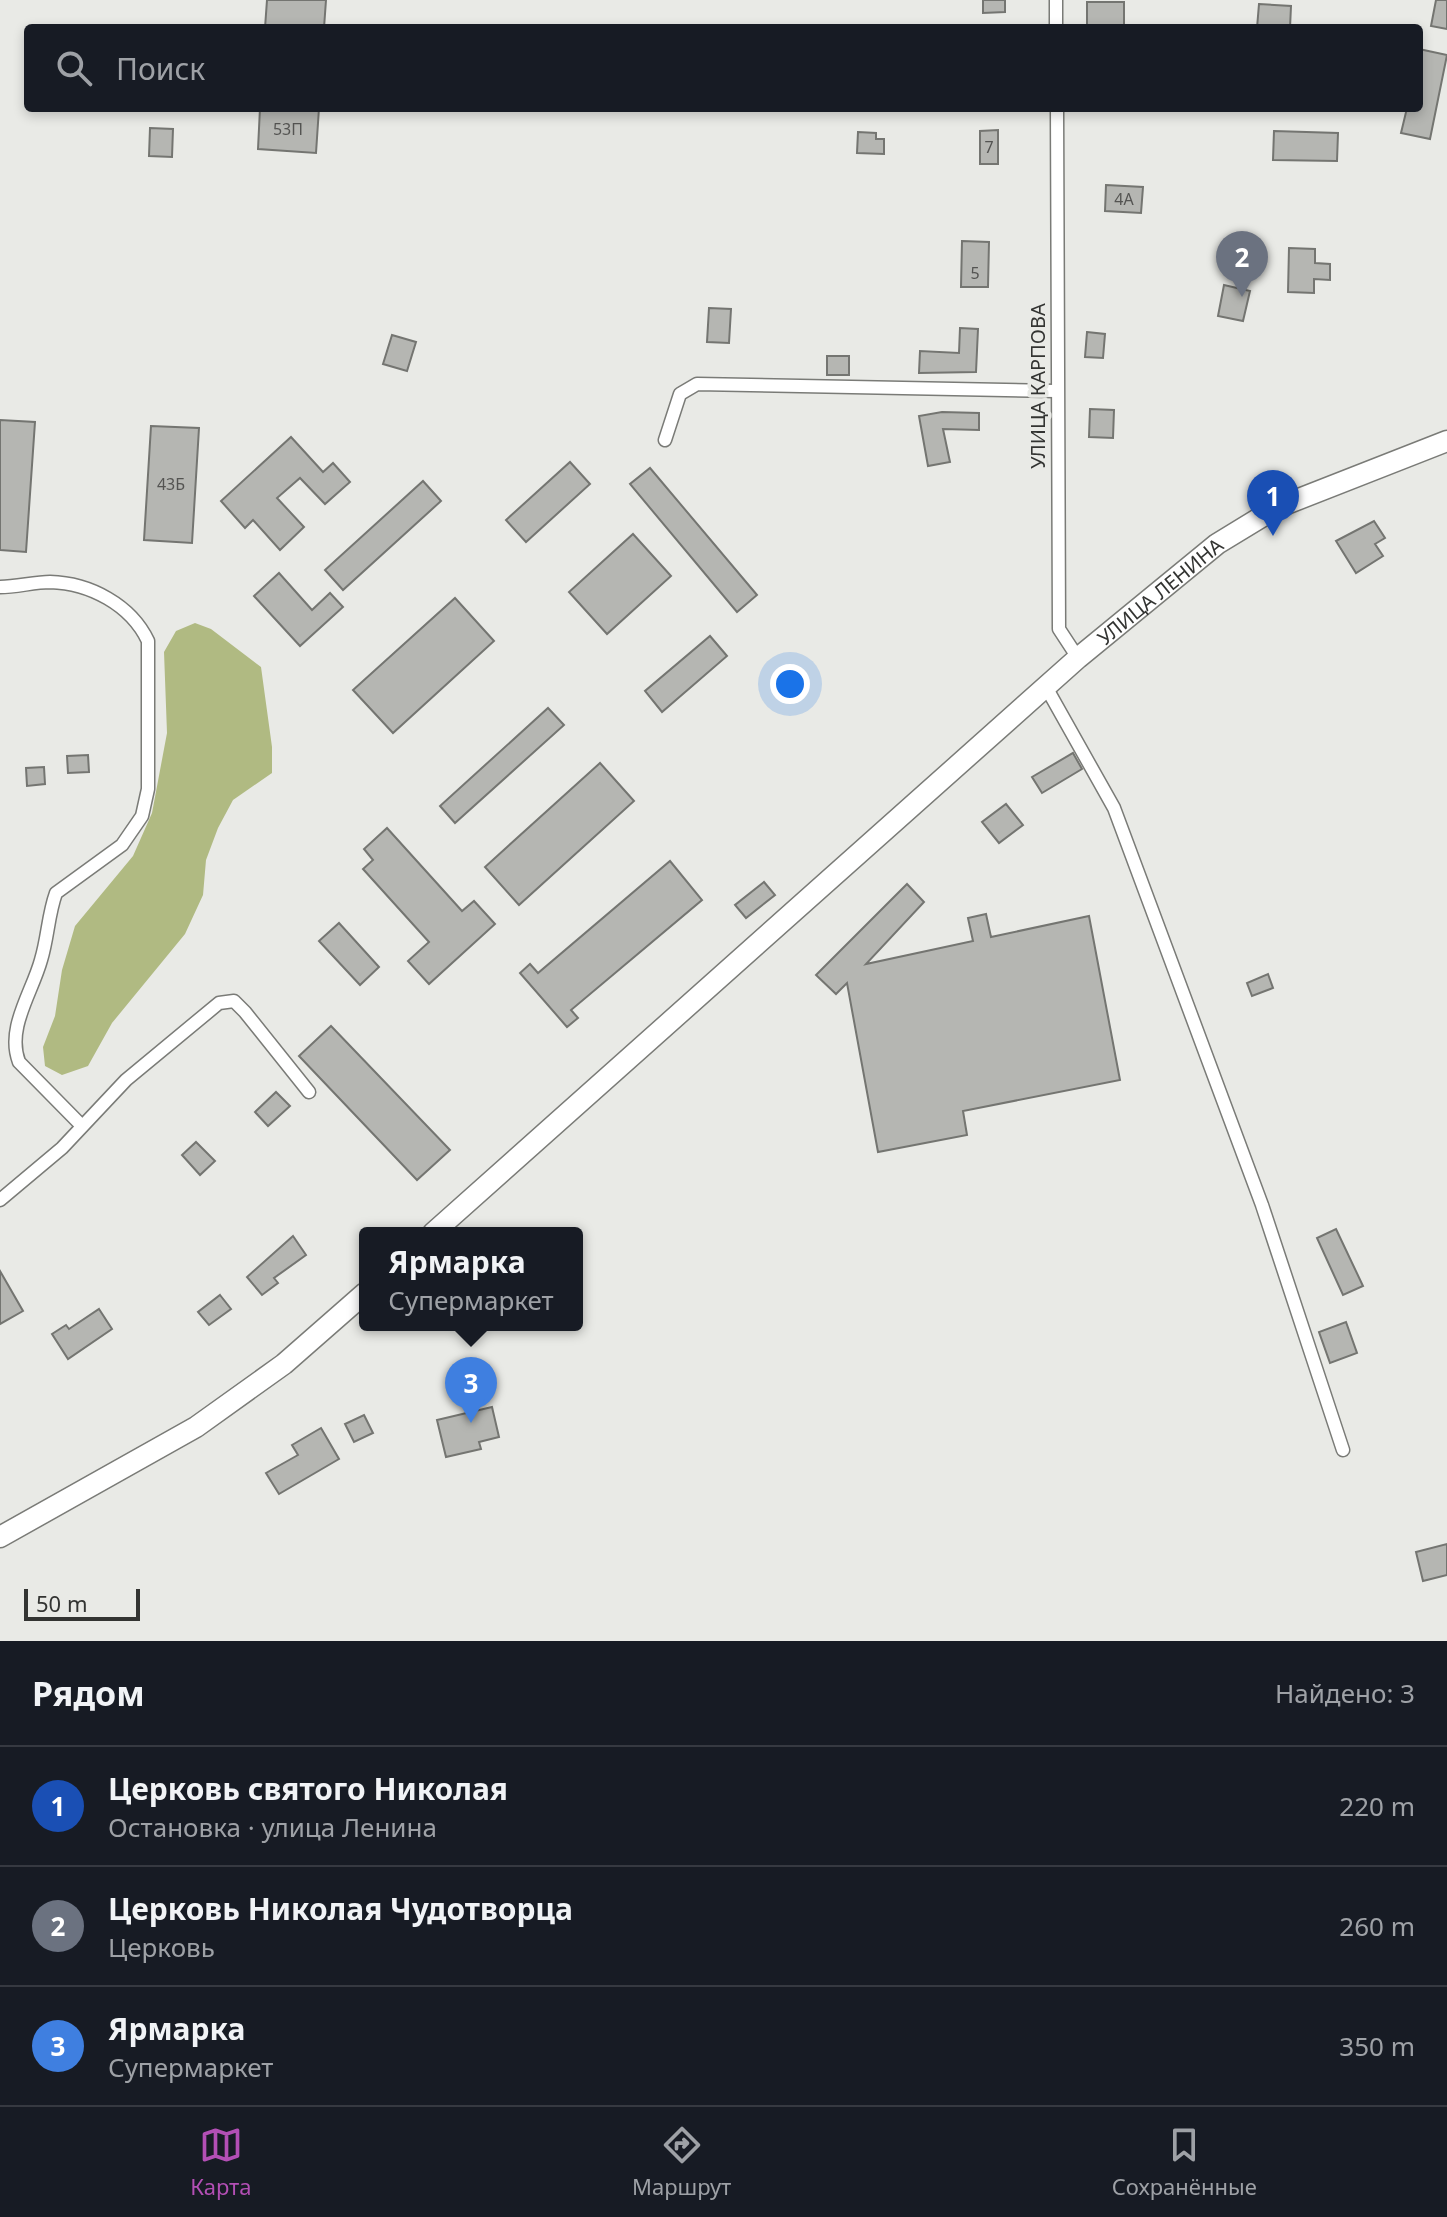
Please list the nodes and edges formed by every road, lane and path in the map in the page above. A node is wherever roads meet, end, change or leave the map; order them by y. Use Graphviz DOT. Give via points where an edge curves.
graph roads {
  1 [pos="1056,0"];
  2 [pos="1056,24"];
  3 [pos="1057,112"];
  4 [pos="1055,391"];
  5 [pos="665,440"];
  6 [pos="1447,441"];
  7 [pos="0,587"];
  8 [pos="1078,658"];
  9 [pos="1046,687"];
  10 [pos="309,1092"];
  11 [pos="82,1126"];
  12 [pos="0,1200"];
  13 [pos="440,1227"];
  14 [pos="359,1298"];
  15 [pos="1343,1450"];
  16 [pos="0,1537"];
  1 -- 2 [label="street"];
  3 -- 4 [label="street, УЛИЦА КАРПОВА"];
  4 -- 5 [label="street" via="697,384 680,394"];
  4 -- 8 [label="street, УЛИЦА КАРПОВА" via="1059,629"];
  6 -- 8 [label="main road, УЛИЦА ЛЕНИНА" via="1276,508 1217,544"];
  7 -- 11 [label="street" via="48,582 94,592 123,607 148,641 148,789 142,816 122,845 56,893 41,961 16,1030 19,1062"];
  8 -- 9 [label="main road, УЛИЦА ЛЕНИНА"];
  9 -- 13 [label="main road, УЛИЦА ЛЕНИНА"];
  9 -- 15 [label="street" via="1114,808 1262,1205"];
  10 -- 11 [label="street" via="234,1001 219,1003 126,1080"];
  11 -- 12 [label="street"];
  14 -- 16 [label="main road" via="284,1364 196,1427"];
}
